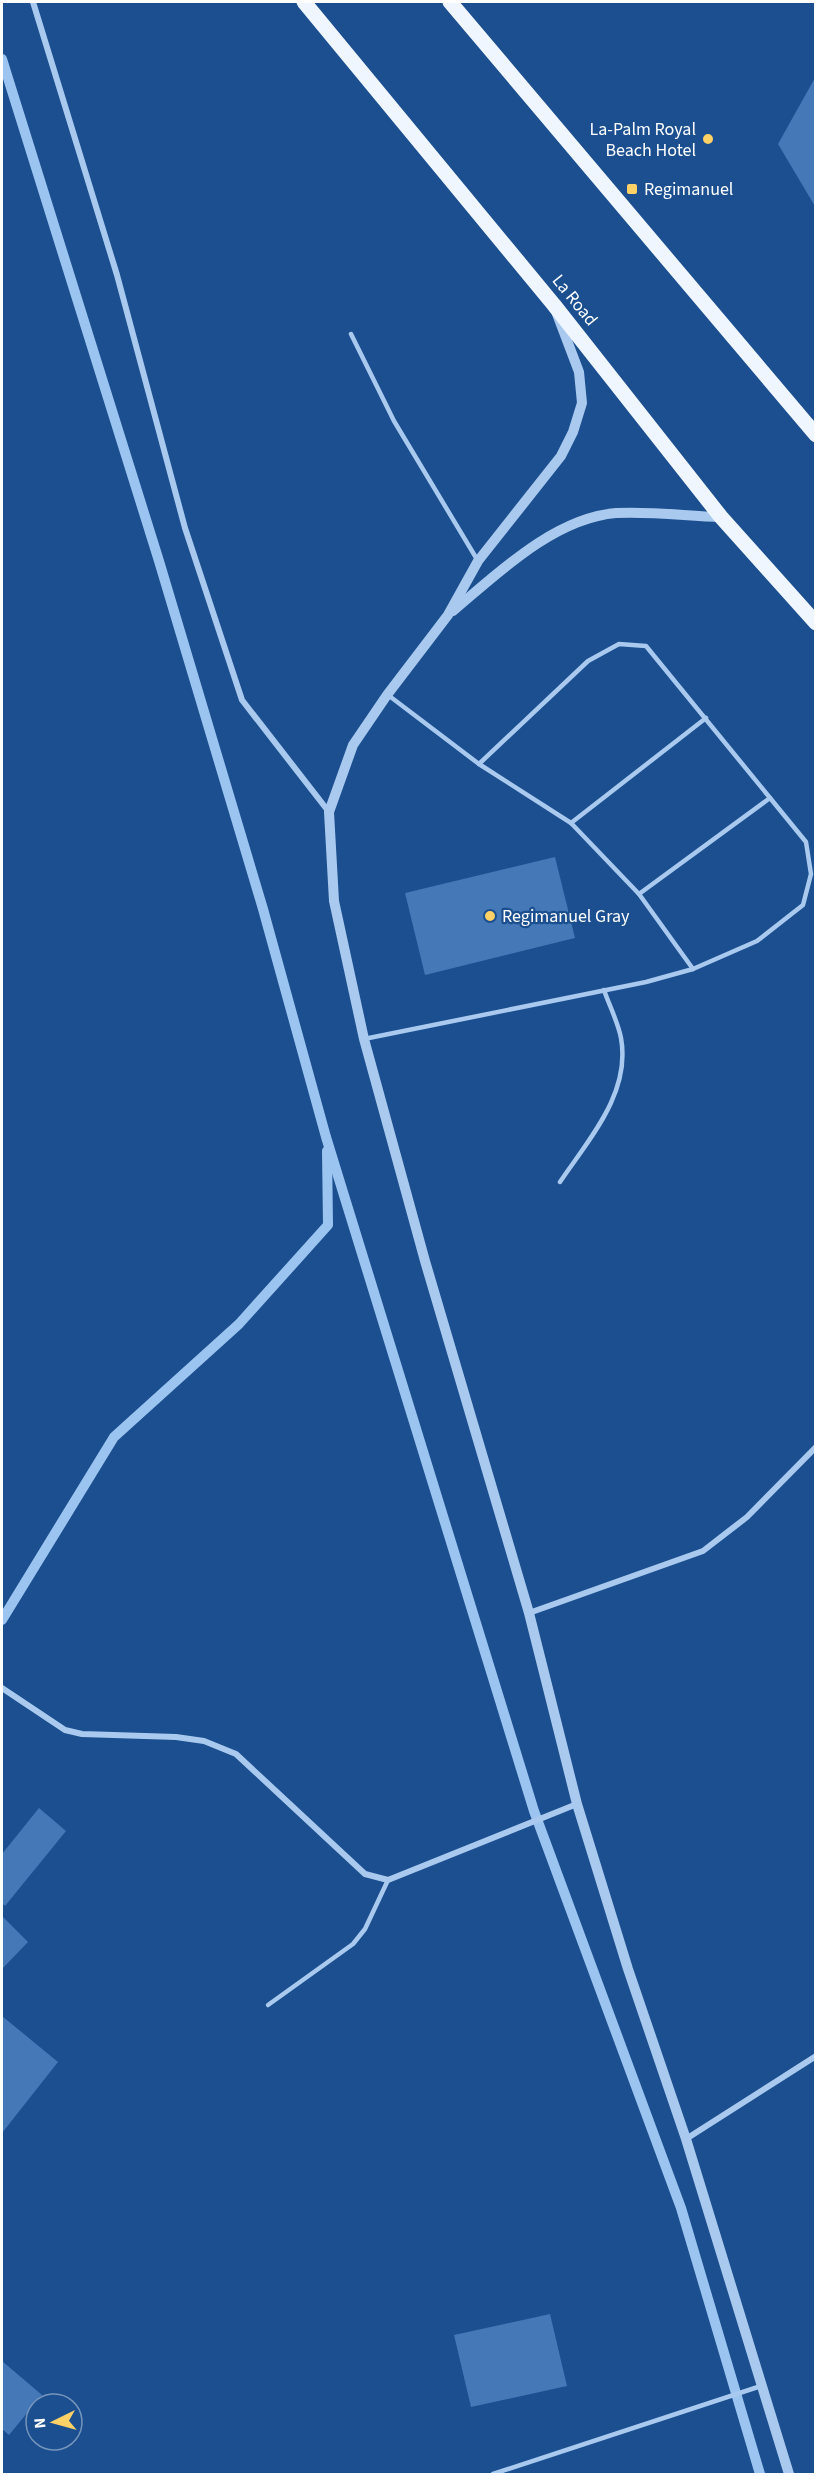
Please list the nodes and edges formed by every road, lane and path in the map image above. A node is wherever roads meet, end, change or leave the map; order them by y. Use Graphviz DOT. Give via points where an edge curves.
graph roads {
  1 [pos="33,2"];
  2 [pos="304,2"];
  3 [pos="450,2"];
  4 [pos="554,305"];
  5 [pos="351,334"];
  6 [pos="816,435"];
  7 [pos="721,517"];
  8 [pos="478,561"];
  9 [pos="448,615"];
  10 [pos="816,623"];
  11 [pos="387,695"];
  12 [pos="706,718"];
  13 [pos="479,764"];
  14 [pos="770,798"];
  15 [pos="329,812"];
  16 [pos="571,823"];
  17 [pos="639,894"];
  18 [pos="693,969"];
  19 [pos="604,990"];
  20 [pos="364,1039"];
  21 [pos="560,1182"];
  22 [pos="816,1447"];
  23 [pos="529,1613"];
  24 [pos="2,1688"];
  25 [pos="577,1804"];
  26 [pos="388,1880"];
  27 [pos="268,2005"];
  28 [pos="816,2056"];
  29 [pos="686,2139"];
  30 [pos="762,2385"];
  31 [pos="493,2475"];
  32 [pos="789,2475"];
  1 -- 15 [label="street" via="117,275 184,528 242,700"];
  2 -- 4 [label="main road, La Road"];
  3 -- 6 [label="main road"];
  4 -- 7 [label="main road, La Road"];
  4 -- 8 [label="street" via="579,372 582,403 561,456"];
  5 -- 8 [label="lane" via="399,431"];
  7 -- 9 [label="street" via="614,513 567,528 520,555"];
  7 -- 10 [label="main road, La Road"];
  8 -- 9 [label="street"];
  9 -- 11 [label="street"];
  11 -- 13 [label="lane"];
  11 -- 15 [label="street" via="354,745"];
  12 -- 13 [label="lane" via="646,646 619,644 588,661"];
  12 -- 14 [label="lane"];
  12 -- 16 [label="lane"];
  13 -- 16 [label="lane"];
  14 -- 17 [label="lane"];
  14 -- 18 [label="lane" via="806,842 811,874 803,905 757,941"];
  15 -- 20 [label="street" via="334,901"];
  16 -- 17 [label="lane"];
  17 -- 18 [label="lane"];
  18 -- 19 [label="lane"];
  19 -- 20 [label="lane"];
  19 -- 21 [label="lane" via="621,1037 623,1072 608,1112"];
  20 -- 23 [label="street"];
  22 -- 23 [label="street" via="747,1517 703,1551"];
  23 -- 25 [label="street"];
  24 -- 26 [label="street" via="65,1730 176,1737 204,1741 236,1754 365,1875"];
  25 -- 26 [label="street"];
  25 -- 29 [label="street"];
  26 -- 27 [label="lane" via="365,1929 353,1944"];
  28 -- 29 [label="street"];
  29 -- 30 [label="street"];
  30 -- 31 [label="lane"];
  30 -- 32 [label="street"];
}
